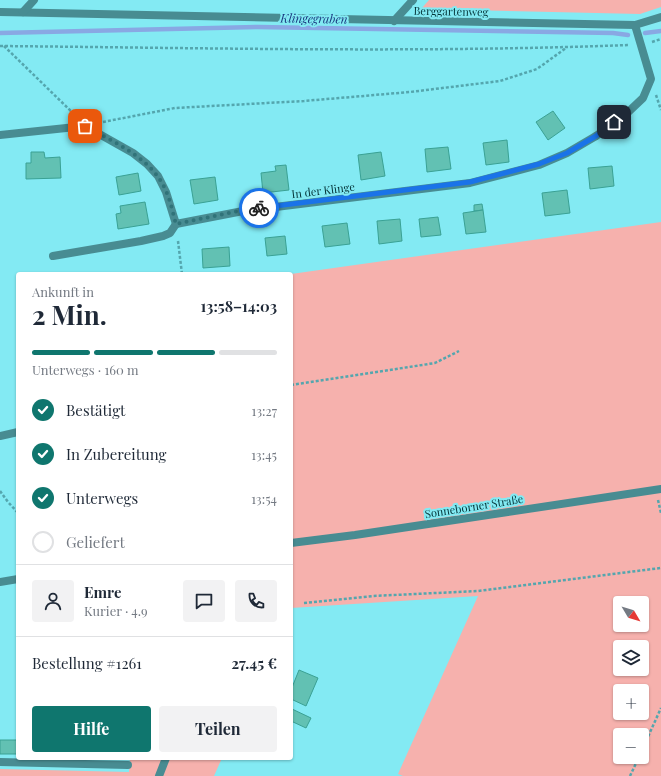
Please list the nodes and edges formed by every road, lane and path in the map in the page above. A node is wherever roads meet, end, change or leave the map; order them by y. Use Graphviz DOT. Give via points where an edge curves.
graph roads {
  1 [pos="34,0"];
  2 [pos="413,0"];
  3 [pos="0,12"];
  4 [pos="22,12"];
  5 [pos="661,17"];
  6 [pos="394,21"];
  7 [pos="634,25"];
  8 [pos="661,39"];
  9 [pos="640,45"];
  10 [pos="0,46"];
  11 [pos="4,46"];
  12 [pos="567,48"];
  13 [pos="85,126"];
  14 [pos="0,135"];
  15 [pos="176,224"];
  16 [pos="53,256"];
  17 [pos="182,272"];
  18 [pos="459,351"];
  19 [pos="293,385"];
  20 [pos="16,432"];
  21 [pos="0,436"];
  22 [pos="661,489"];
  23 [pos="0,491"];
  24 [pos="16,511"];
  25 [pos="293,543"];
  26 [pos="661,568"];
  27 [pos="16,579"];
  28 [pos="0,582"];
  29 [pos="304,603"];
  30 [pos="661,708"];
  31 [pos="649,735"];
  32 [pos="165,760"];
  33 [pos="0,762"];
  34 [pos="128,764"];
  35 [pos="636,764"];
  36 [pos="159,776"];
  37 [pos="630,776"];
  1 -- 4 [label="street"];
  2 -- 6 [label="street"];
  3 -- 4 [label="street, Berggartenweg"];
  4 -- 6 [label="street, Berggartenweg"];
  5 -- 7 [label="street, Berggartenweg"];
  6 -- 7 [label="street, Berggartenweg"];
  7 -- 9 [label="street"];
  8 -- 9 [label="path"];
  9 -- 12 [label="path"];
  9 -- 15 [label="street, In der Klinge" via="651,79 643,98 624,116 596,136 567,153 539,164 470,182 243,210"];
  10 -- 11 [label="path"];
  11 -- 12 [label="path"];
  11 -- 13 [label="path"];
  12 -- 13 [label="path" via="537,70 500,81 304,101 175,108"];
  13 -- 14 [label="street"];
  13 -- 15 [label="street" via="133,153 147,164 158,176 166,192"];
  15 -- 16 [label="street" via="170,233 141,242"];
  15 -- 17 [label="path"];
  18 -- 19 [label="path" via="435,363"];
  20 -- 21 [label="street"];
  22 -- 25 [label="street, Sonneborner Straße"];
  23 -- 24 [label="path"];
  26 -- 29 [label="path" via="478,591 373,596"];
  27 -- 28 [label="street"];
  30 -- 31 [label="path"];
  32 -- 36 [label="street"];
  33 -- 34 [label="street"];
  35 -- 37 [label="path"];
}
